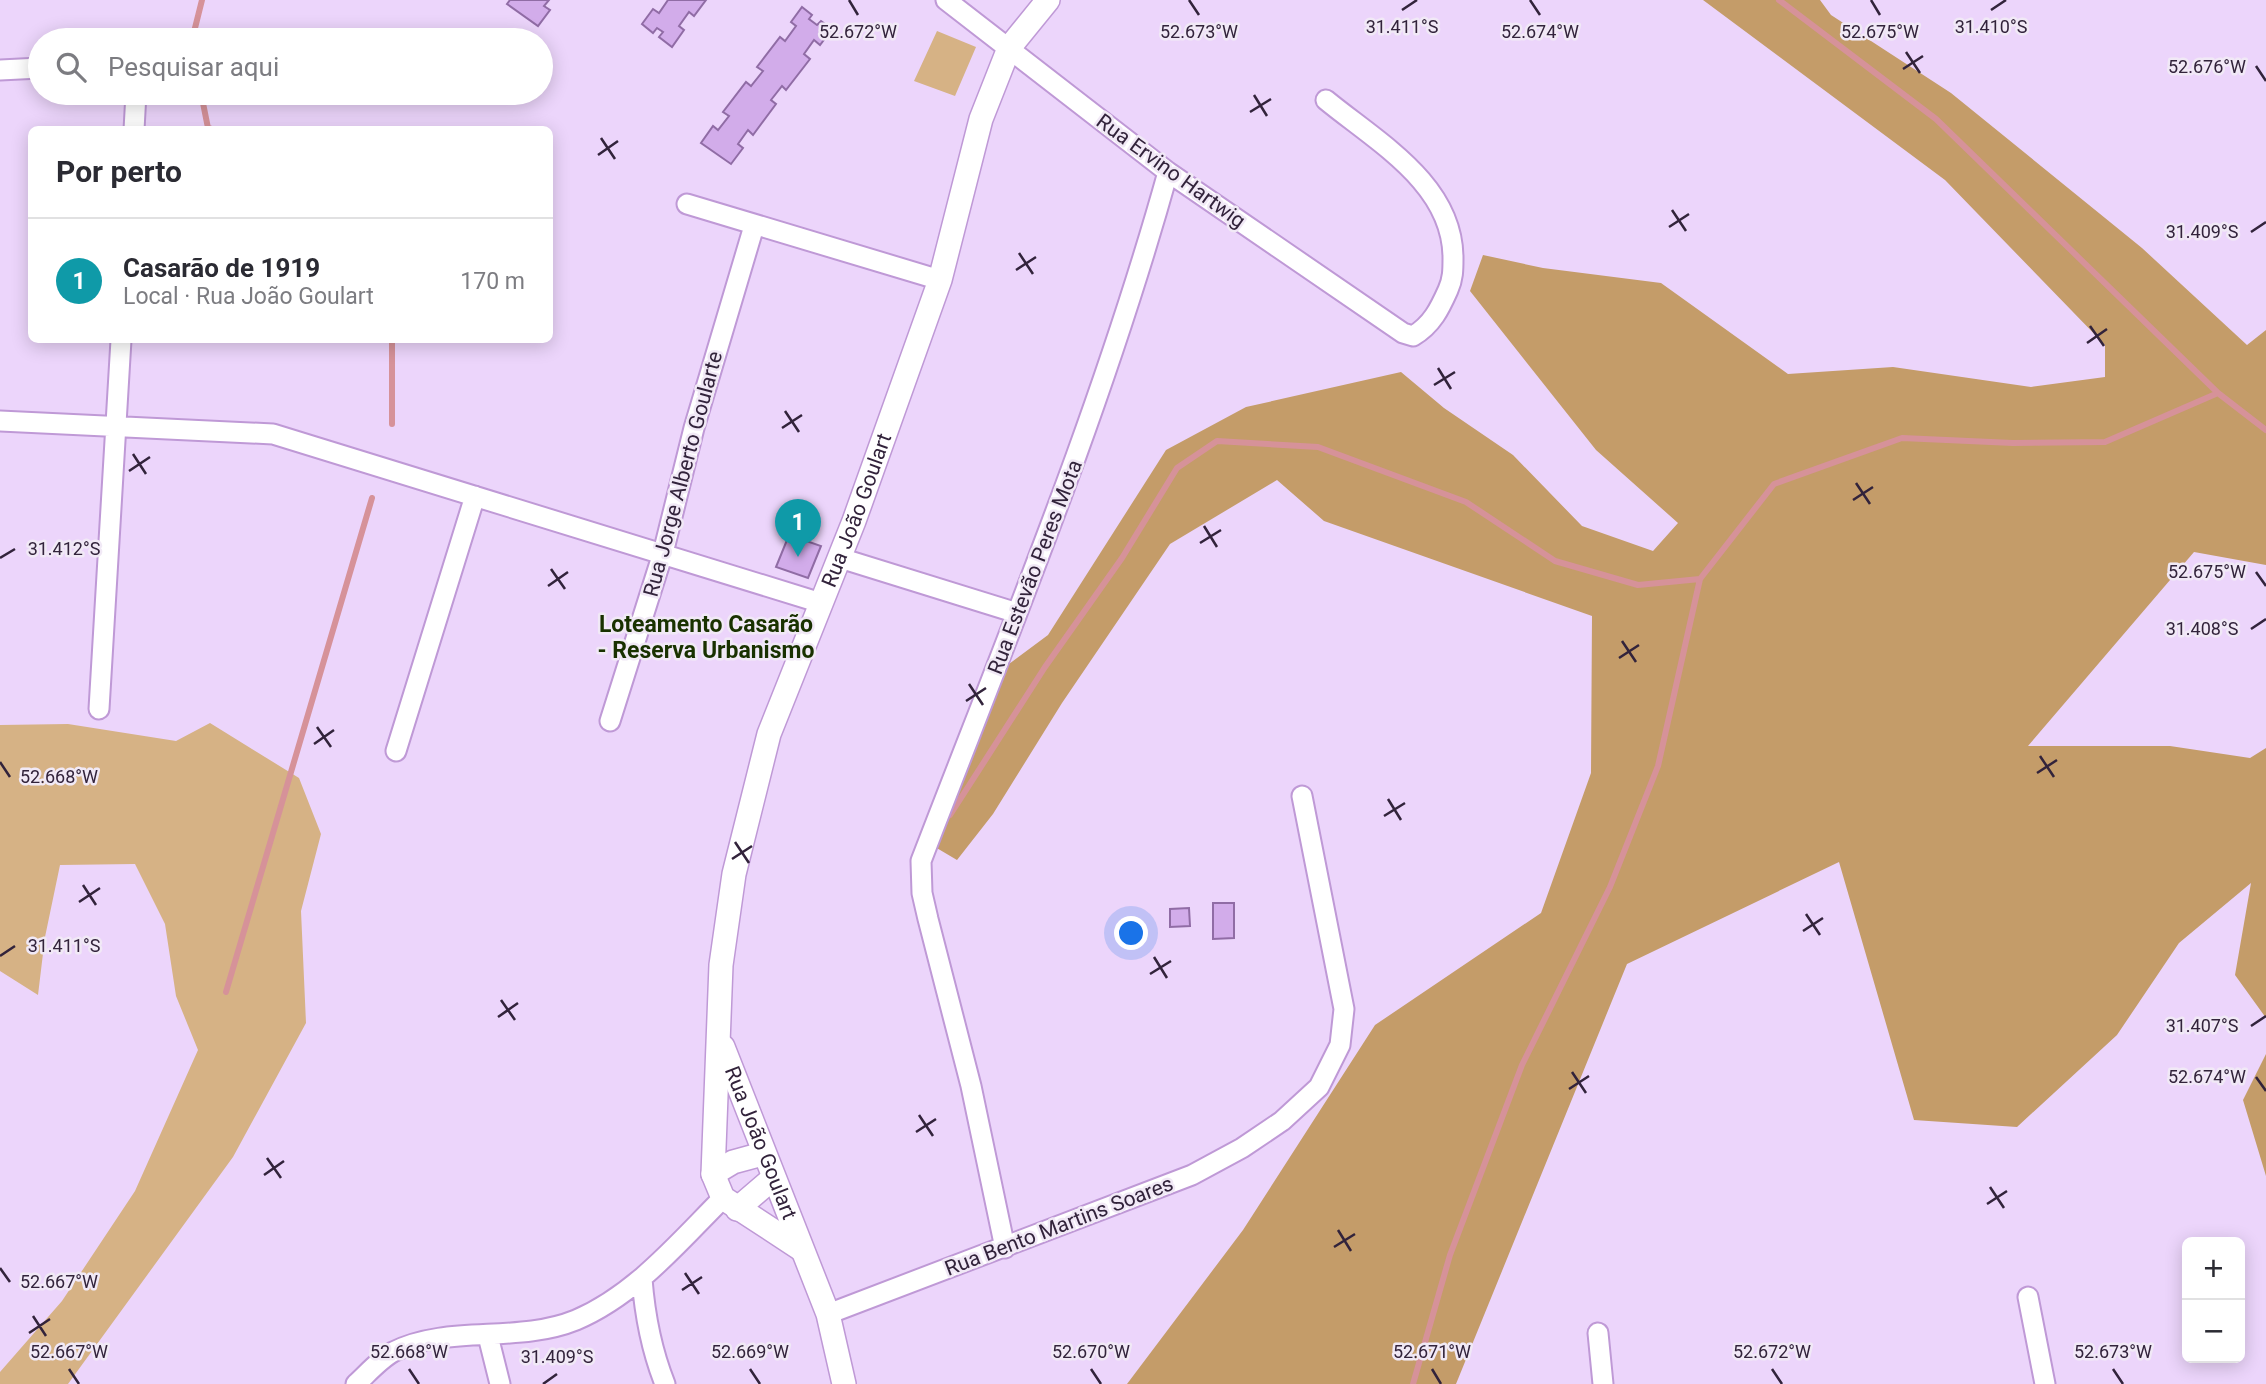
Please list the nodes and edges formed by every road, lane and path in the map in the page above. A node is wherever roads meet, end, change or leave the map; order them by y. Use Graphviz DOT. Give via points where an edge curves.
graph roads {
  1 [pos="946,0"];
  2 [pos="1048,0"];
  3 [pos="1009,48"];
  4 [pos="28,69"];
  5 [pos="0,70"];
  6 [pos="1326,100"];
  7 [pos="135,105"];
  8 [pos="134,126"];
  9 [pos="1168,172"];
  10 [pos="687,204"];
  11 [pos="754,226"];
  12 [pos="940,280"];
  13 [pos="121,343"];
  14 [pos="0,421"];
  15 [pos="116,428"];
  16 [pos="475,496"];
  17 [pos="663,554"];
  18 [pos="840,558"];
  19 [pos="821,603"];
  20 [pos="1017,613"];
  21 [pos="99,709"];
  22 [pos="610,721"];
  23 [pos="396,751"];
  24 [pos="1302,796"];
  25 [pos="720,1038"];
  26 [pos="762,1154"];
  27 [pos="713,1174"];
  28 [pos="772,1179"];
  29 [pos="730,1203"];
  30 [pos="1005,1248"];
  31 [pos="801,1249"];
  32 [pos="642,1279"];
  33 [pos="2028,1297"];
  34 [pos="828,1314"];
  35 [pos="1598,1333"];
  36 [pos="488,1336"];
  37 [pos="356,1384"];
  38 [pos="500,1384"];
  39 [pos="665,1384"];
  40 [pos="844,1384"];
  41 [pos="1603,1384"];
  42 [pos="2045,1384"];
  1 -- 3 [label="street, Rua Ervino Hartwig"];
  2 -- 3 [label="street, Rua João Goulart"];
  3 -- 9 [label="street, Rua Ervino Hartwig"];
  3 -- 12 [label="street, Rua João Goulart" via="981,119"];
  4 -- 5 [label="street"];
  6 -- 9 [label="street, Rua Ervino Hartwig" via="1414,172 1438,200 1453,234 1453,280 1438,314 1413,336 1403,334"];
  7 -- 8 [label="street"];
  9 -- 20 [label="street, Rua Estevão Peres Mota" via="1139,277 1073,472"];
  10 -- 11 [label="street"];
  11 -- 12 [label="street"];
  11 -- 17 [label="street, Rua Jorge Alberto Goularte" via="694,428"];
  12 -- 18 [label="street, Rua João Goulart"];
  13 -- 15 [label="street"];
  14 -- 15 [label="street"];
  15 -- 16 [label="street" via="273,434"];
  15 -- 21 [label="street"];
  16 -- 17 [label="street"];
  16 -- 23 [label="street"];
  17 -- 19 [label="street"];
  17 -- 22 [label="street, Rua Jorge Alberto Goularte"];
  18 -- 19 [label="street, Rua João Goulart"];
  18 -- 20 [label="street"];
  19 -- 25 [label="street, Rua João Goulart" via="769,734 734,874 721,965"];
  20 -- 30 [label="street, Rua Estevão Peres Mota" via="922,861 922,892 971,1086"];
  24 -- 30 [label="street, Rua Bento Martins Soares" via="1345,1009 1340,1045 1319,1087 1282,1121 1192,1175"];
  25 -- 26 [label="street, Rua João Goulart"];
  25 -- 27 [label="street, Rua João Goulart"];
  26 -- 27 [label="street" via="733,1162"];
  26 -- 28 [label="street, Rua João Goulart"];
  27 -- 29 [label="street, Rua João Goulart"];
  28 -- 29 [label="street"];
  28 -- 31 [label="street, Rua João Goulart"];
  29 -- 31 [label="street, Rua João Goulart"];
  29 -- 32 [label="street"];
  30 -- 34 [label="street, Rua Bento Martins Soares"];
  31 -- 34 [label="street, Rua João Goulart"];
  32 -- 36 [label="street" via="577,1320 534,1333"];
  32 -- 39 [label="street" via="647,1329"];
  33 -- 42 [label="street"];
  34 -- 40 [label="street, Rua João Goulart"];
  35 -- 41 [label="street"];
  36 -- 37 [label="street" via="427,1340 391,1353"];
  36 -- 38 [label="street"];
}
